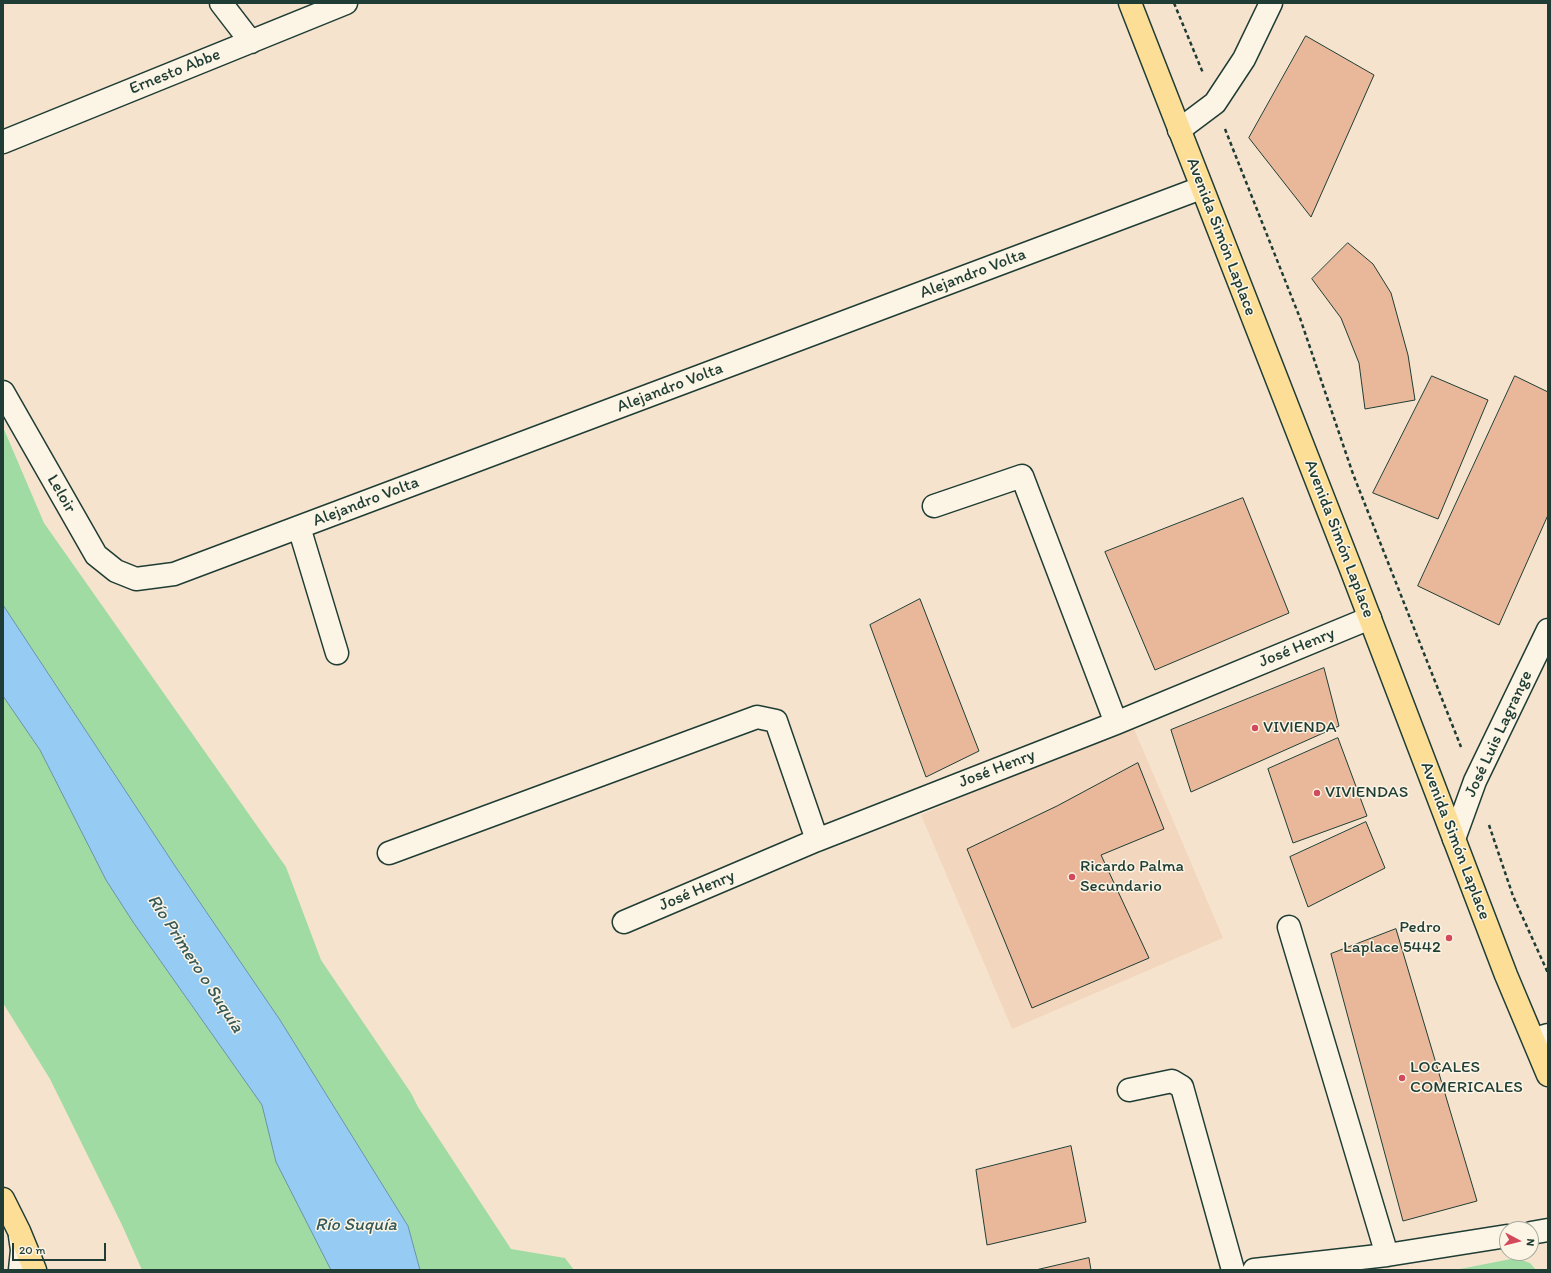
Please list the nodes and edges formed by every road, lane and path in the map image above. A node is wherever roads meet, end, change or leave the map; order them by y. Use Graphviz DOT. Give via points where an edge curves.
graph roads {
  1 [pos="221,3"];
  2 [pos="346,3"];
  3 [pos="1130,3"];
  4 [pos="1174,3"];
  5 [pos="1271,3"];
  6 [pos="251,42"];
  7 [pos="1215,103"];
  8 [pos="1179,130"];
  9 [pos="3,142"];
  10 [pos="1201,188"];
  11 [pos="3,392"];
  12 [pos="934,506"];
  13 [pos="299,528"];
  14 [pos="136,579"];
  15 [pos="1370,618"];
  16 [pos="1548,630"];
  17 [pos="337,653"];
  18 [pos="1116,723"];
  19 [pos="1475,781"];
  20 [pos="1489,824"];
  21 [pos="1454,839"];
  22 [pos="817,840"];
  23 [pos="389,853"];
  24 [pos="624,922"];
  25 [pos="1288,927"];
  26 [pos="1548,973"];
  27 [pos="1541,1037"];
  28 [pos="1548,1075"];
  29 [pos="1129,1090"];
  30 [pos="3,1199"];
  31 [pos="3,1213"];
  32 [pos="19,1231"];
  33 [pos="1499,1237"];
  34 [pos="1387,1255"];
  35 [pos="20,1270"];
  36 [pos="35,1270"];
  37 [pos="1233,1270"];
  38 [pos="1254,1270"];
  1 -- 6 [label="street"];
  2 -- 6 [label="street, Ernesto Abbe"];
  3 -- 8 [label="main road, Avenida Simón Laplace"];
  4 -- 7 [label="path"];
  5 -- 7 [label="street" via="1244,59"];
  6 -- 9 [label="street, Ernesto Abbe"];
  7 -- 8 [label="street"];
  7 -- 19 [label="path" via="1300,318 1354,474"];
  8 -- 10 [label="main road, Avenida Simón Laplace"];
  10 -- 13 [label="street, Alejandro Volta"];
  10 -- 15 [label="main road, Avenida Simón Laplace"];
  11 -- 14 [label="street, Leloir" via="96,555 116,571"];
  12 -- 18 [label="street" via="1022,476"];
  13 -- 14 [label="street, Alejandro Volta" via="174,574"];
  13 -- 17 [label="street"];
  15 -- 18 [label="street, José Henry"];
  15 -- 21 [label="main road, Avenida Simón Laplace"];
  16 -- 19 [label="street, José Luis Lagrange"];
  18 -- 22 [label="street, José Henry"];
  19 -- 21 [label="street, José Luis Lagrange"];
  20 -- 26 [label="path" via="1513,896"];
  21 -- 27 [label="main road, Avenida Simón Laplace" via="1506,975"];
  22 -- 23 [label="street" via="776,721 757,716"];
  22 -- 24 [label="street, José Henry"];
  25 -- 34 [label="street"];
  27 -- 28 [label="main road, Avenida Simón Laplace"];
  29 -- 37 [label="street" via="1172,1081 1182,1087"];
  30 -- 32 [label="main road"];
  31 -- 32 [label="street"];
  32 -- 35 [label="street" via="22,1250"];
  32 -- 36 [label="main road"];
  33 -- 34 [label="street"];
  34 -- 38 [label="street"];
}
